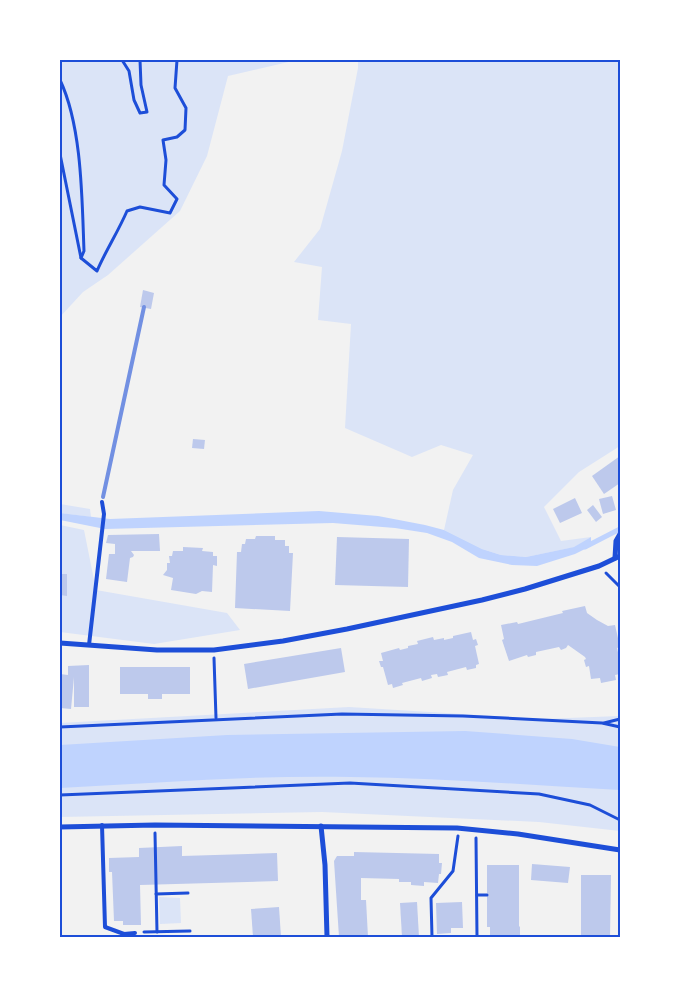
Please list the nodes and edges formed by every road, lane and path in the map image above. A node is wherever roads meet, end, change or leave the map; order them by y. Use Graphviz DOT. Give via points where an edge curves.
graph roads {
  1 [pos="122,60"];
  2 [pos="140,60"];
  3 [pos="177,60"];
  4 [pos="60,80"];
  5 [pos="60,154"];
  6 [pos="81,258"];
  7 [pos="102,502"];
  8 [pos="620,534"];
  9 [pos="618,557"];
  10 [pos="599,566"];
  11 [pos="620,587"];
  12 [pos="60,643"];
  13 [pos="88,645"];
  14 [pos="214,650"];
  15 [pos="216,718"];
  16 [pos="620,719"];
  17 [pos="602,723"];
  18 [pos="60,727"];
  19 [pos="620,727"];
  20 [pos="60,795"];
  21 [pos="620,820"];
  22 [pos="102,825"];
  23 [pos="321,826"];
  24 [pos="60,827"];
  25 [pos="458,828"];
  26 [pos="476,830"];
  27 [pos="156,847"];
  28 [pos="620,850"];
  29 [pos="188,893"];
  30 [pos="156,894"];
  31 [pos="477,895"];
  32 [pos="487,895"];
  33 [pos="190,931"];
  34 [pos="157,932"];
  35 [pos="135,933"];
  36 [pos="142,933"];
  37 [pos="327,937"];
  38 [pos="432,937"];
  39 [pos="477,937"];
  1 -- 2 [label="path" via="129,71 134,100 140,113 147,112"];
  3 -- 6 [label="path" via="175,88 186,108 185,130 177,137 163,140 166,160 164,185 177,199 170,213 140,207 127,211 96,271"];
  4 -- 6 [label="path" via="71,113 79,164 84,251"];
  5 -- 6 [label="path"];
  7 -- 13 [label="lane" via="104,514"];
  8 -- 9 [label="street" via="616,541"];
  9 -- 10 [label="street"];
  10 -- 11 [label="path"];
  10 -- 14 [label="street" via="525,589 347,629"];
  12 -- 13 [label="street"];
  13 -- 14 [label="street"];
  14 -- 15 [label="path"];
  15 -- 17 [label="path" via="342,714"];
  15 -- 18 [label="path"];
  16 -- 17 [label="path"];
  17 -- 19 [label="path"];
  20 -- 21 [label="path" via="350,783 539,794 590,805"];
  22 -- 23 [label="street"];
  22 -- 24 [label="street"];
  22 -- 35 [label="lane" via="105,927 124,934"];
  23 -- 25 [label="street"];
  23 -- 37 [label="street"];
  25 -- 26 [label="street"];
  25 -- 38 [label="path" via="453,871 430,898"];
  26 -- 28 [label="street"];
  26 -- 31 [label="path"];
  27 -- 30 [label="path"];
  29 -- 30 [label="path"];
  30 -- 34 [label="path"];
  31 -- 32 [label="path"];
  31 -- 39 [label="path"];
  33 -- 34 [label="path"];
  34 -- 36 [label="path"];
}
